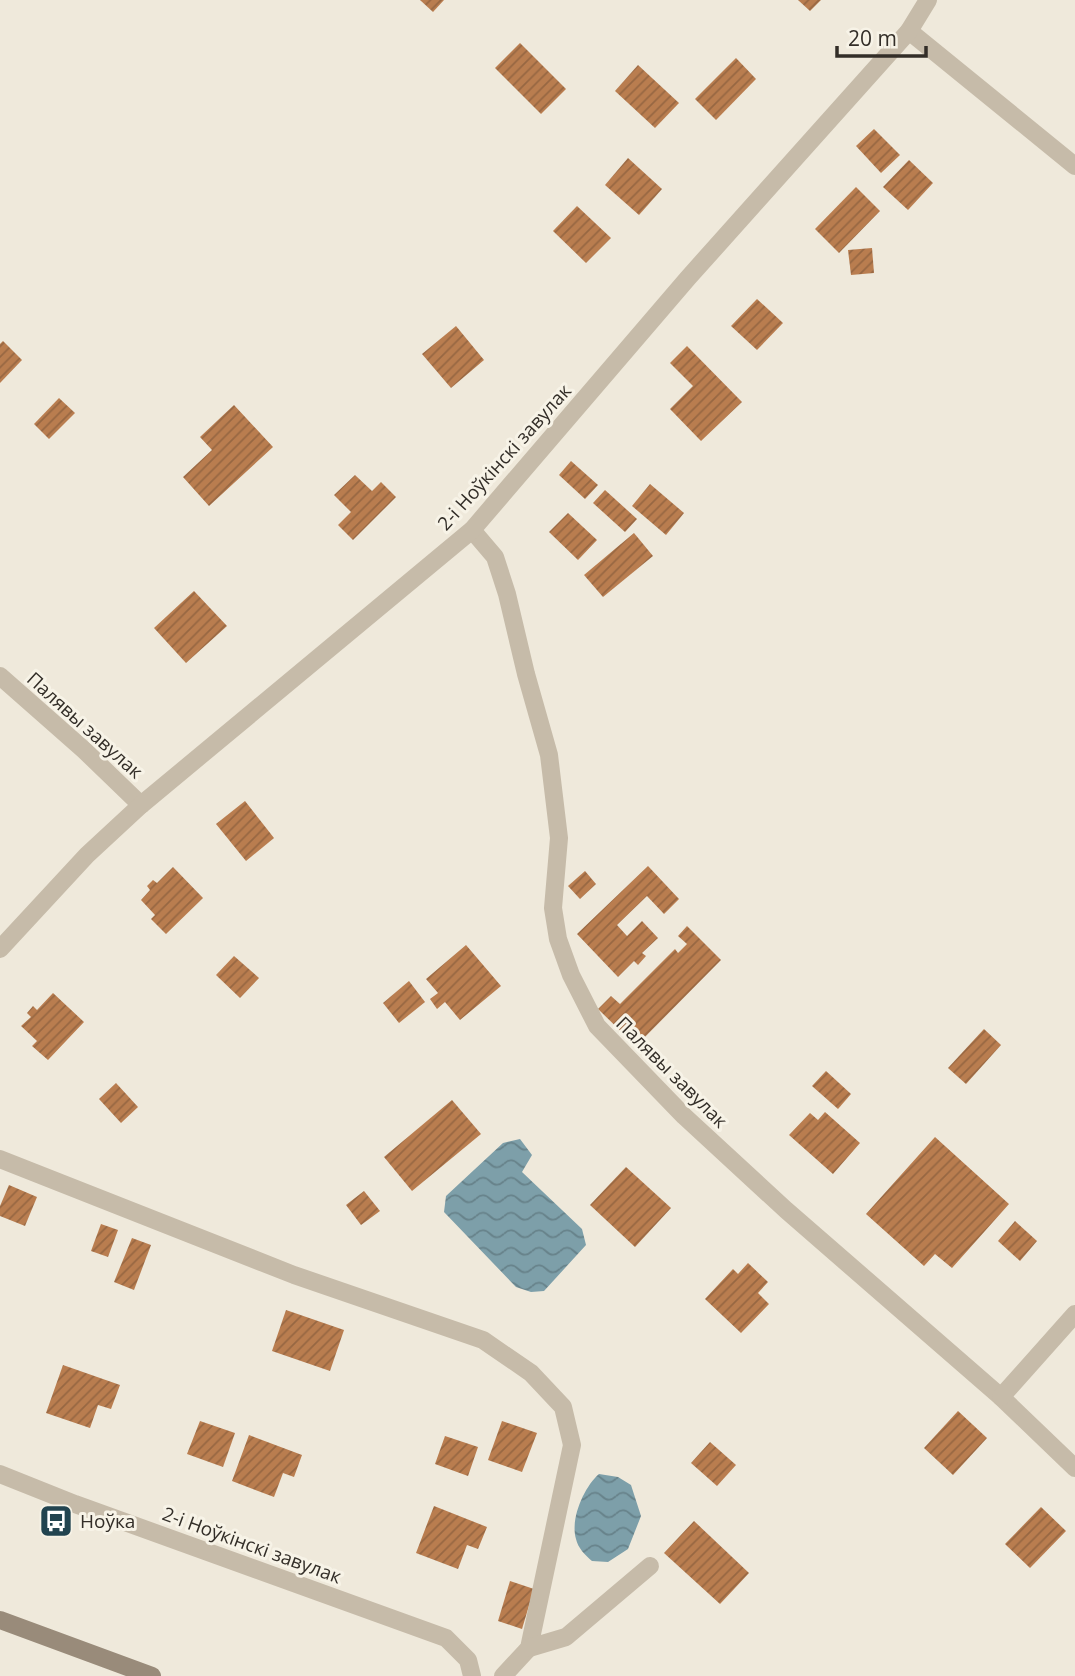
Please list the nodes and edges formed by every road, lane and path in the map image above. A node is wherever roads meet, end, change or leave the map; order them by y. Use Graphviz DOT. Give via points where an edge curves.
graph roads {
  1 [pos="928,0"];
  2 [pos="909,32"];
  3 [pos="1075,166"];
  4 [pos="472,530"];
  5 [pos="0,676"];
  6 [pos="142,805"];
  7 [pos="0,949"];
  8 [pos="0,1159"];
  9 [pos="1075,1314"];
  10 [pos="1001,1397"];
  11 [pos="1075,1468"];
  12 [pos="0,1474"];
  13 [pos="650,1566"];
  14 [pos="0,1620"];
  15 [pos="529,1648"];
  16 [pos="152,1676"];
  17 [pos="472,1676"];
  18 [pos="503,1676"];
  1 -- 2 [label="street, 2-і Ноўкінскі завулак"];
  2 -- 3 [label="street"];
  2 -- 4 [label="street, 2-і Ноўкінскі завулак" via="688,278"];
  4 -- 6 [label="street, 2-і Ноўкінскі завулак"];
  4 -- 10 [label="street, Палявы завулак" via="495,557 549,755 559,838 553,908 558,939 597,1026 684,1116 786,1210"];
  5 -- 6 [label="street, Палявы завулак"];
  6 -- 7 [label="street, 2-і Ноўкінскі завулак" via="87,855"];
  8 -- 15 [label="street" via="294,1275 483,1340 531,1373 563,1407 572,1445"];
  9 -- 10 [label="street"];
  10 -- 11 [label="street, Палявы завулак"];
  12 -- 17 [label="street, 2-і Ноўкінскі завулак" via="446,1638 467,1660"];
  13 -- 15 [label="street" via="566,1637"];
  14 -- 16 [label="street"];
  15 -- 18 [label="street"];
}
